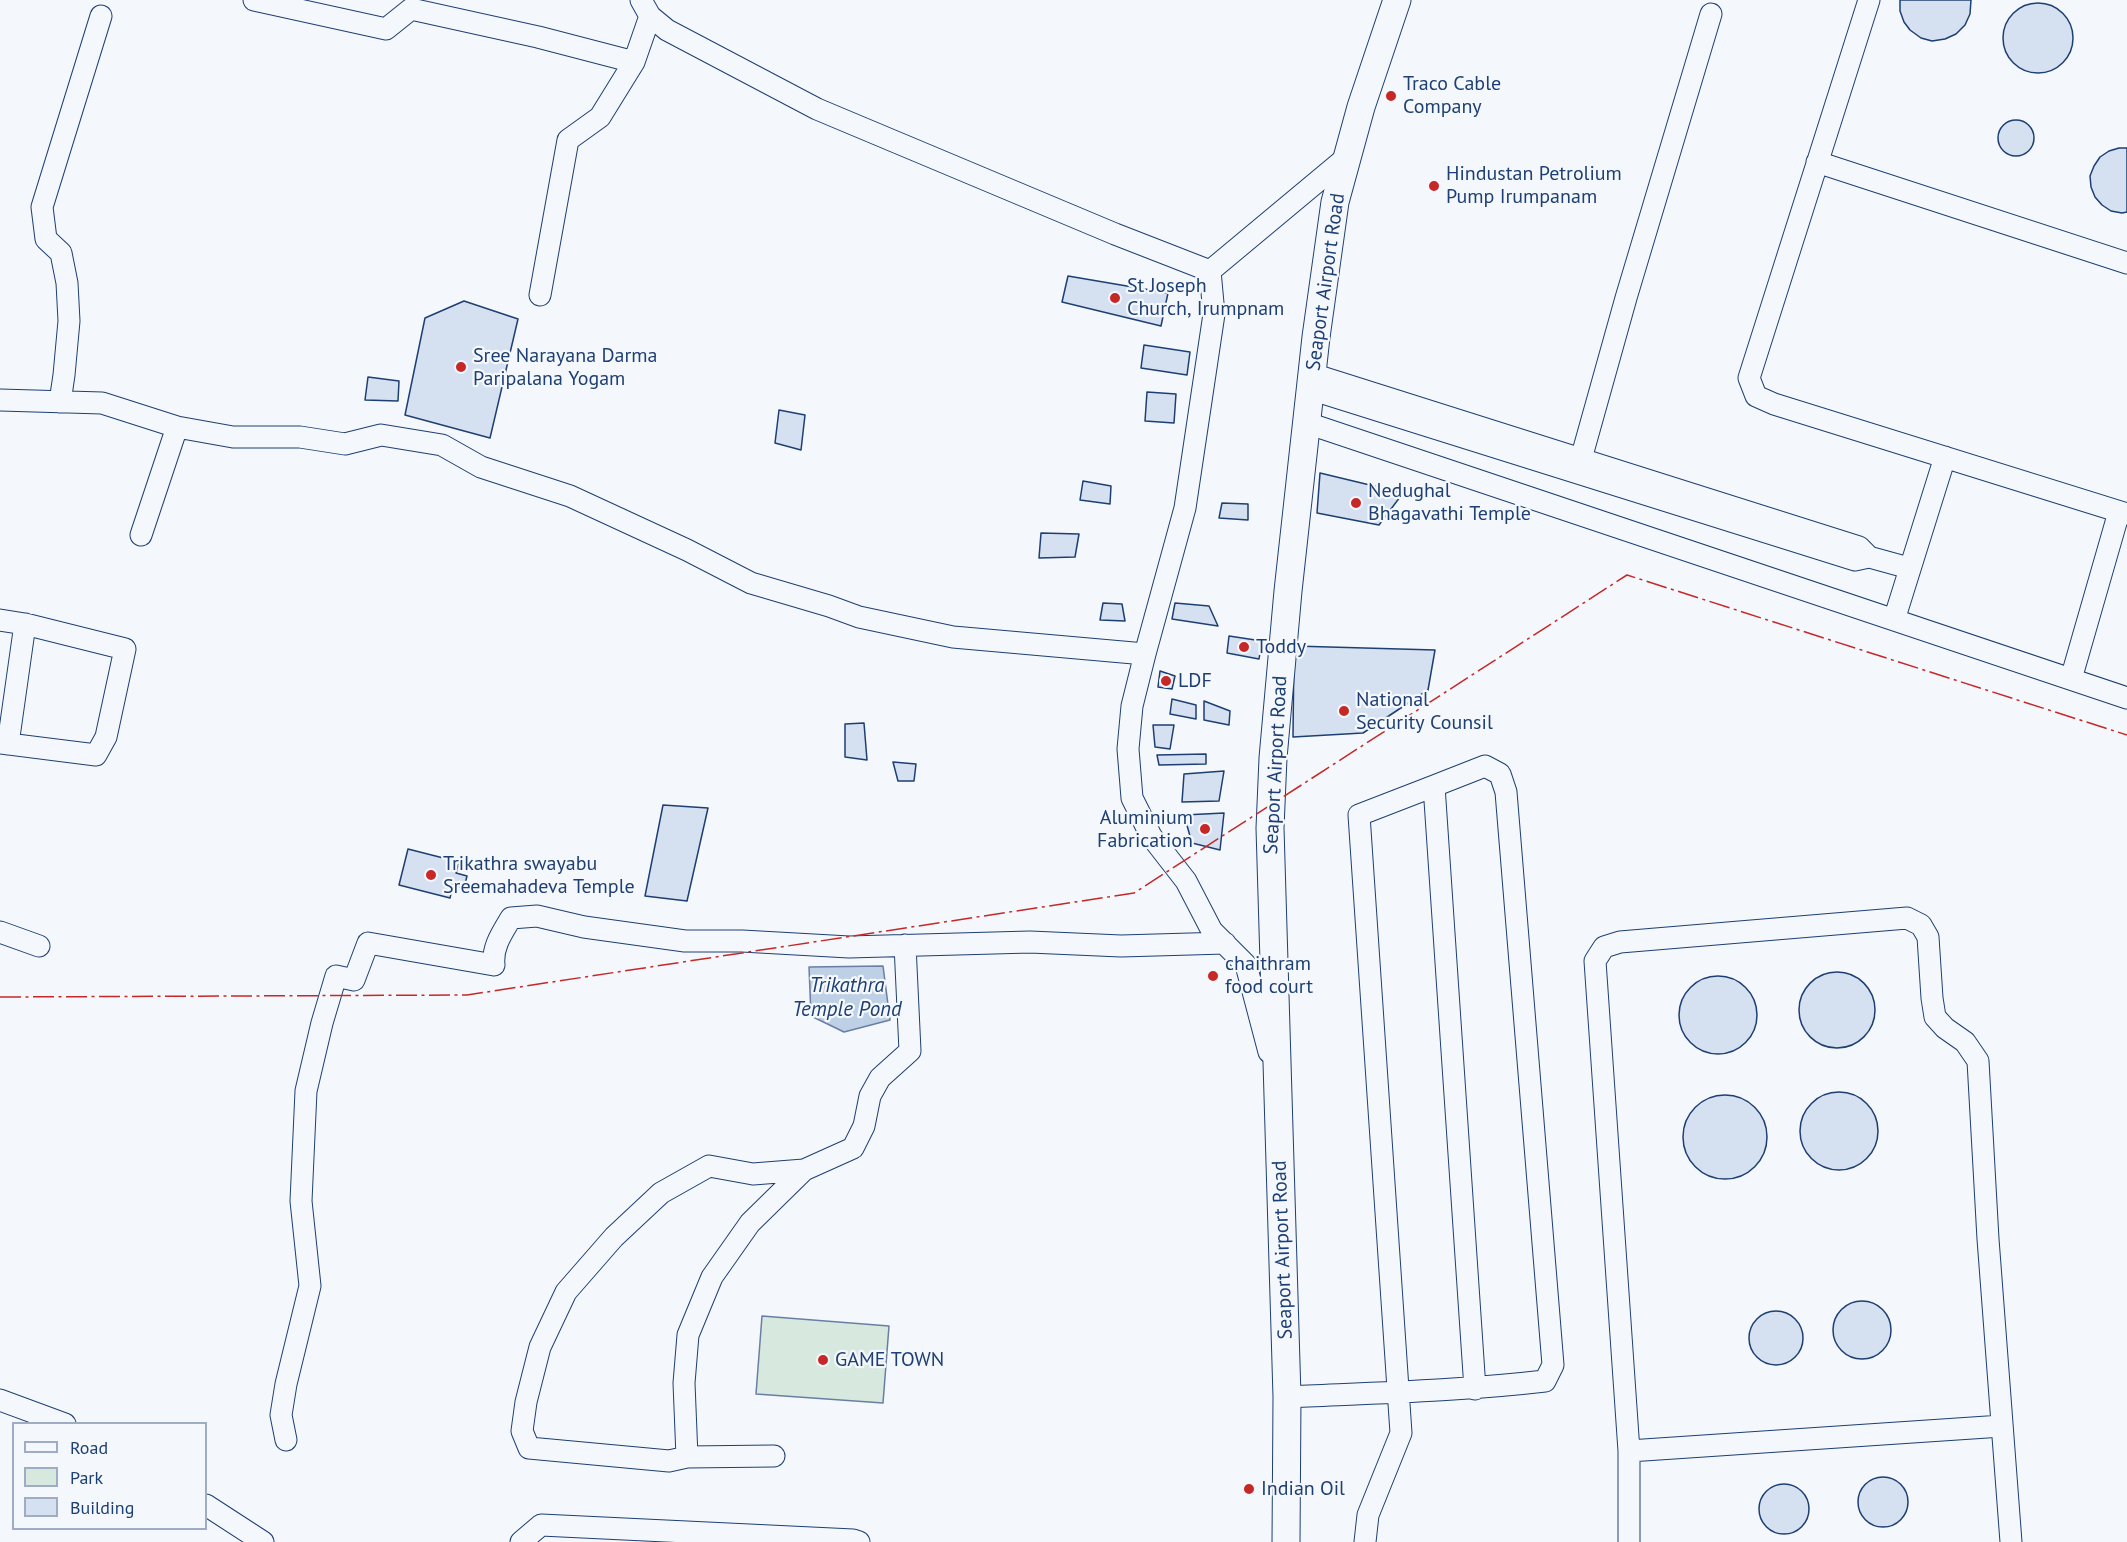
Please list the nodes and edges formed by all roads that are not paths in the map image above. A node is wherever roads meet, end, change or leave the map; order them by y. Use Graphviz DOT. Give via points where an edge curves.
graph roads {
  1 [pos="254,0"];
  2 [pos="1397,0"];
  3 [pos="1869,0"];
  4 [pos="646,8"];
  5 [pos="1711,14"];
  6 [pos="101,16"];
  7 [pos="634,62"];
  8 [pos="1347,156"];
  9 [pos="1817,162"];
  10 [pos="2127,263"];
  11 [pos="1210,271"];
  12 [pos="540,295"];
  13 [pos="1311,381"];
  14 [pos="0,400"];
  15 [pos="60,402"];
  16 [pos="1307,423"];
  17 [pos="177,427"];
  18 [pos="1553,458"];
  19 [pos="1945,458"];
  20 [pos="1581,459"];
  21 [pos="2123,513"];
  22 [pos="141,535"];
  23 [pos="1869,557"];
  24 [pos="1909,568"];
  25 [pos="0,620"];
  26 [pos="1894,620"];
  27 [pos="26,624"];
  28 [pos="1145,654"];
  29 [pos="2071,680"];
  30 [pos="2127,698"];
  31 [pos="4,744"];
  32 [pos="1434,786"];
  33 [pos="0,932"];
  34 [pos="1225,943"];
  35 [pos="905,945"];
  36 [pos="39,946"];
  37 [pos="1278,1084"];
  38 [pos="804,1170"];
  39 [pos="753,1174"];
  40 [pos="764,1209"];
  41 [pos="1475,1389"];
  42 [pos="1399,1391"];
  43 [pos="1287,1398"];
  44 [pos="0,1400"];
  45 [pos="60,1422"];
  46 [pos="2002,1426"];
  47 [pos="286,1440"];
  48 [pos="1629,1451"];
  49 [pos="774,1456"];
  50 [pos="687,1458"];
  51 [pos="207,1506"];
  52 [pos="263,1542"];
  53 [pos="521,1542"];
  54 [pos="859,1542"];
  55 [pos="1286,1542"];
  56 [pos="1365,1542"];
  57 [pos="1629,1542"];
  58 [pos="2011,1542"];
  1 -- 7 [label="street" via="386,29 411,9"];
  2 -- 8 [label="main road, Seaport Airport Road"];
  3 -- 9 [label="street"];
  4 -- 7 [label="street"];
  4 -- 11 [label="street" via="667,30 817,109"];
  5 -- 20 [label="street"];
  6 -- 15 [label="street" via="42,207 46,239 61,253 67,283 69,321"];
  7 -- 12 [label="street" via="600,117 568,140"];
  8 -- 11 [label="street"];
  8 -- 13 [label="main road, Seaport Airport Road" via="1335,202"];
  9 -- 10 [label="street"];
  9 -- 19 [label="street" via="1749,378 1756,396"];
  11 -- 28 [label="street" via="1214,314 1185,508"];
  13 -- 16 [label="main road, Seaport Airport Road"];
  13 -- 18 [label="street"];
  14 -- 15 [label="street"];
  15 -- 17 [label="street" via="102,403"];
  16 -- 26 [label="street"];
  16 -- 37 [label="main road, Seaport Airport Road" via="1272,781"];
  17 -- 22 [label="street"];
  17 -- 28 [label="street" via="233,437 300,437 345,444 381,435 442,446 481,466 570,496 751,583 859,617 953,637"];
  18 -- 20 [label="street"];
  18 -- 23 [label="street" via="1855,560"];
  19 -- 21 [label="street"];
  19 -- 24 [label="street"];
  20 -- 23 [label="street" via="1859,547"];
  21 -- 29 [label="street"];
  23 -- 24 [label="street"];
  24 -- 26 [label="street"];
  25 -- 27 [label="street"];
  26 -- 29 [label="street"];
  27 -- 31 [label="street"];
  27 -- 31 [label="street" via="125,649 106,737 96,755"];
  28 -- 34 [label="street" via="1132,706 1128,749 1132,798 1151,836 1186,881 1212,930"];
  29 -- 30 [label="street"];
  32 -- 41 [label="street"];
  32 -- 41 [label="street" via="1485,766 1500,774 1506,792 1553,1365 1545,1381"];
  32 -- 42 [label="street" via="1359,814"];
  33 -- 36 [label="street"];
  34 -- 35 [label="street"];
  34 -- 37 [label="street" via="1246,965"];
  35 -- 38 [label="street" via="910,1051 880,1078 852,1148"];
  35 -- 47 [label="street" via="849,947 685,941 584,927 537,916 511,918 496,942 494,965 368,943 354,980 336,976 306,1091 301,1201 310,1286 280,1415"];
  37 -- 43 [label="main road, Seaport Airport Road"];
  38 -- 39 [label="street"];
  38 -- 40 [label="street"];
  39 -- 40 [label="street"];
  39 -- 50 [label="street" via="709,1166 661,1193 614,1237 566,1292 540,1347 526,1402 522,1431 529,1448 669,1461"];
  40 -- 50 [label="street" via="712,1277 688,1335 684,1383"];
  41 -- 42 [label="street"];
  42 -- 43 [label="street"];
  42 -- 56 [label="street" via="1401,1433 1368,1515"];
  43 -- 55 [label="main road, Seaport Airport Road"];
  44 -- 45 [label="street"];
  46 -- 48 [label="street"];
  46 -- 48 [label="street" via="1978,1060 1965,1042 1935,1017 1928,937 1921,925 1906,918 1620,942 1604,947 1594,961"];
  46 -- 58 [label="street"];
  48 -- 57 [label="street"];
  49 -- 50 [label="street"];
  51 -- 52 [label="street"];
  53 -- 54 [label="street" via="542,1525"];
}
